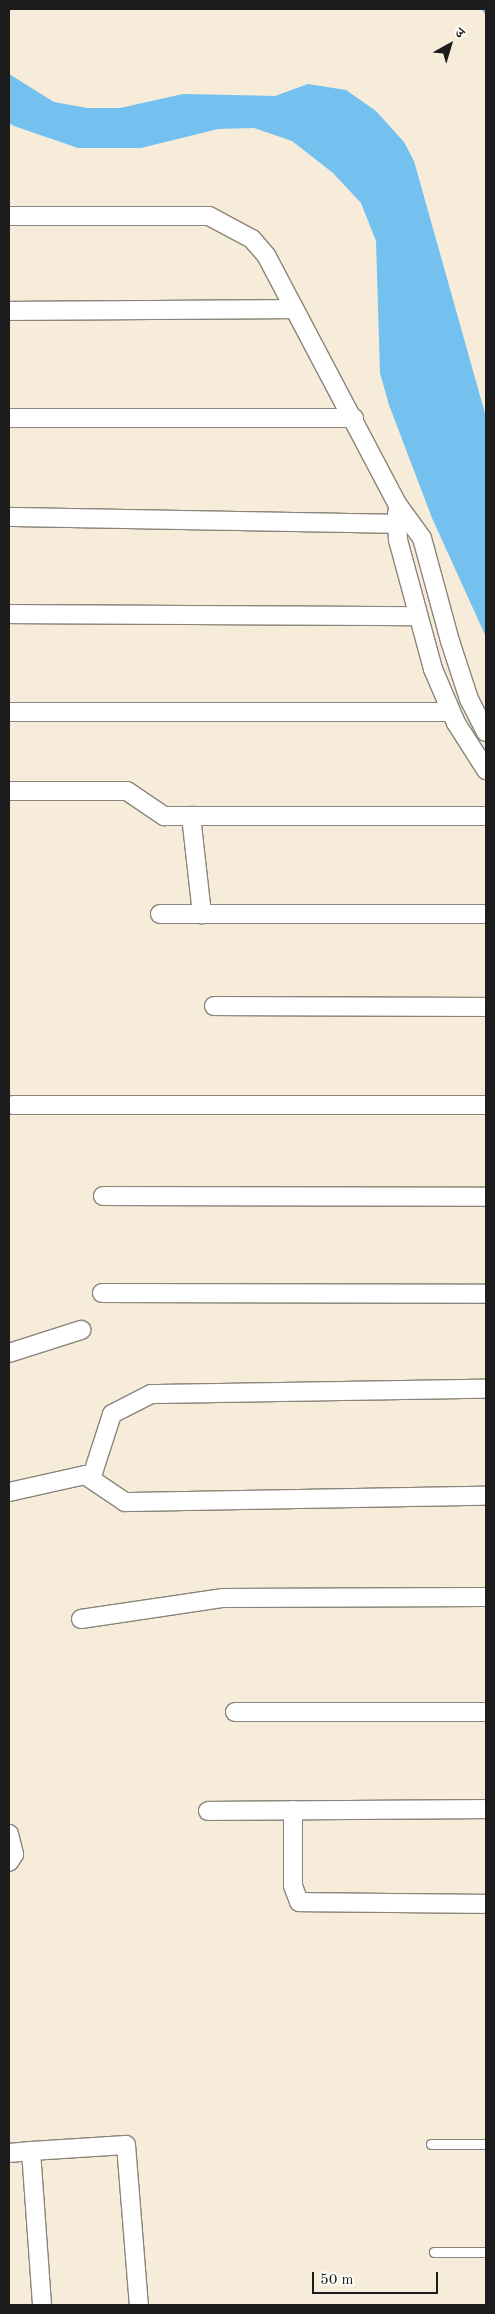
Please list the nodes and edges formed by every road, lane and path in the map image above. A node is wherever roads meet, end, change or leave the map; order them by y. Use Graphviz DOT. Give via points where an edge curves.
graph roads {
  1 [pos="9,216"];
  2 [pos="294,309"];
  3 [pos="9,311"];
  4 [pos="9,418"];
  5 [pos="354,418"];
  6 [pos="398,505"];
  7 [pos="9,517"];
  8 [pos="396,524"];
  9 [pos="9,614"];
  10 [pos="416,616"];
  11 [pos="9,712"];
  12 [pos="451,712"];
  13 [pos="486,732"];
  14 [pos="486,770"];
  15 [pos="9,791"];
  16 [pos="191,816"];
  17 [pos="486,816"];
  18 [pos="160,914"];
  19 [pos="202,914"];
  20 [pos="486,914"];
  21 [pos="214,1006"];
  22 [pos="486,1007"];
  23 [pos="486,1104"];
  24 [pos="14,1105"];
  25 [pos="103,1196"];
  26 [pos="486,1197"];
  27 [pos="102,1293"];
  28 [pos="486,1294"];
  29 [pos="81,1330"];
  30 [pos="9,1353"];
  31 [pos="486,1390"];
  32 [pos="92,1476"];
  33 [pos="9,1492"];
  34 [pos="486,1496"];
  35 [pos="486,1597"];
  36 [pos="81,1619"];
  37 [pos="235,1712"];
  38 [pos="486,1712"];
  39 [pos="486,1809"];
  40 [pos="293,1810"];
  41 [pos="208,1811"];
  42 [pos="9,1834"];
  43 [pos="9,1862"];
  44 [pos="486,1904"];
  45 [pos="431,2144"];
  46 [pos="486,2144"];
  47 [pos="31,2151"];
  48 [pos="9,2153"];
  49 [pos="434,2252"];
  50 [pos="486,2252"];
  51 [pos="42,2305"];
  52 [pos="139,2305"];
  1 -- 2 [label="street" via="209,216 252,239 266,255"];
  2 -- 3 [label="street"];
  2 -- 5 [label="street"];
  4 -- 5 [label="street"];
  5 -- 6 [label="street"];
  6 -- 8 [label="street"];
  6 -- 13 [label="street" via="422,538 455,658"];
  7 -- 8 [label="street"];
  8 -- 10 [label="street"];
  9 -- 10 [label="street"];
  10 -- 12 [label="street"];
  11 -- 12 [label="street"];
  12 -- 14 [label="street"];
  15 -- 16 [label="street" via="127,790 136,793 158,814"];
  16 -- 17 [label="street"];
  16 -- 19 [label="street"];
  18 -- 19 [label="street"];
  19 -- 20 [label="street"];
  21 -- 22 [label="street"];
  23 -- 24 [label="street"];
  25 -- 26 [label="street"];
  27 -- 28 [label="street"];
  29 -- 30 [label="street"];
  31 -- 32 [label="street" via="151,1394 112,1414"];
  32 -- 33 [label="street"];
  32 -- 34 [label="street" via="112,1497 124,1502"];
  35 -- 36 [label="street" via="223,1598"];
  37 -- 38 [label="street"];
  39 -- 40 [label="street"];
  40 -- 41 [label="street"];
  40 -- 44 [label="street" via="293,1886 298,1902"];
  42 -- 43 [label="street" via="14,1854"];
  45 -- 46 [label="lane"];
  47 -- 48 [label="street"];
  47 -- 51 [label="street"];
  47 -- 52 [label="street" via="126,2145"];
  49 -- 50 [label="lane"];
}
